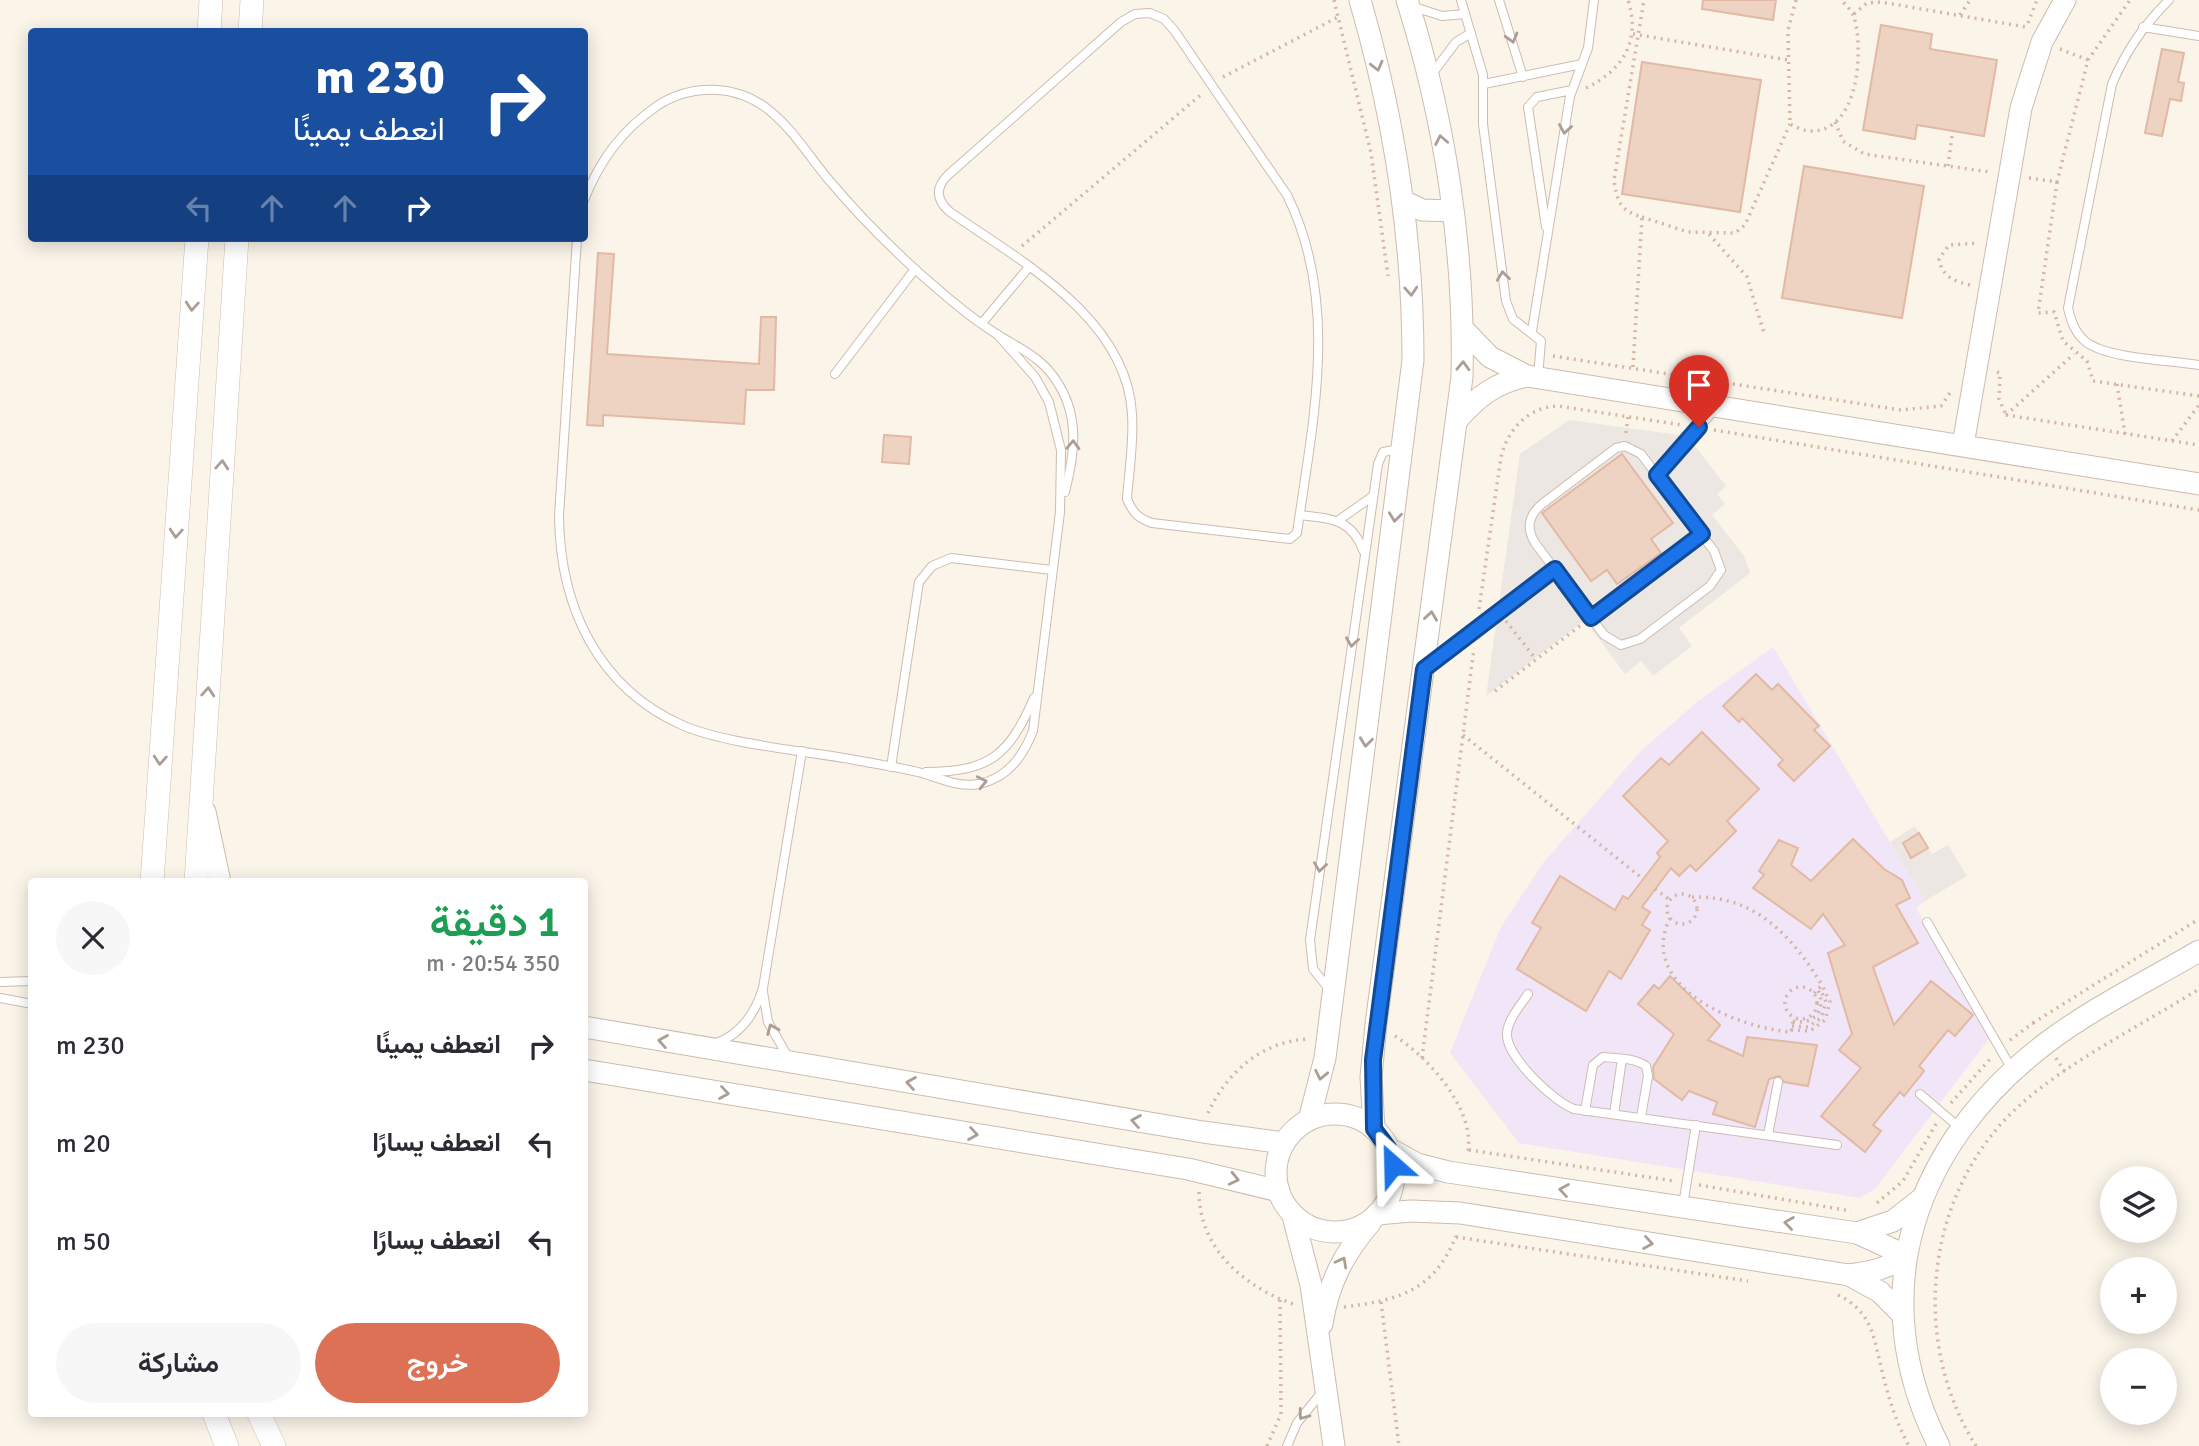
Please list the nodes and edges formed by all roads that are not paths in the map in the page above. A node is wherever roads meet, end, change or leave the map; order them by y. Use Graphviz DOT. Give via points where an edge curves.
graph roads {
  1 [pos="211,0"];
  2 [pos="252,0"];
  3 [pos="1461,0"];
  4 [pos="1499,0"];
  5 [pos="1594,0"];
  6 [pos="2065,0"];
  7 [pos="2169,0"];
  8 [pos="1360,3"];
  9 [pos="1407,3"];
  10 [pos="1465,14"];
  11 [pos="2143,27"];
  12 [pos="209,28"];
  13 [pos="250,28"];
  14 [pos="1471,33"];
  15 [pos="2199,36"];
  16 [pos="1582,64"];
  17 [pos="1523,77"];
  18 [pos="1429,79"];
  19 [pos="1484,85"];
  20 [pos="1571,93"];
  21 [pos="588,190"];
  22 [pos="1403,201"];
  23 [pos="1453,211"];
  24 [pos="1548,237"];
  25 [pos="197,242"];
  26 [pos="237,242"];
  27 [pos="577,242"];
  28 [pos="1029,267"];
  29 [pos="915,269"];
  30 [pos="982,323"];
  31 [pos="1464,329"];
  32 [pos="1532,331"];
  33 [pos="997,334"];
  34 [pos="2199,365"];
  35 [pos="835,374"];
  36 [pos="1532,376"];
  37 [pos="1717,407"];
  38 [pos="1458,419"];
  39 [pos="1963,445"];
  40 [pos="1404,449"];
  41 [pos="1657,475"];
  42 [pos="2199,484"];
  43 [pos="1373,496"];
  44 [pos="1060,512"];
  45 [pos="1300,514"];
  46 [pos="1339,520"];
  47 [pos="1702,534"];
  48 [pos="1365,554"];
  49 [pos="1555,569"];
  50 [pos="1052,570"];
  51 [pos="1591,618"];
  52 [pos="1424,669"];
  53 [pos="1036,694"];
  54 [pos="802,751"];
  55 [pos="891,767"];
  56 [pos="916,772"];
  57 [pos="201,795"];
  58 [pos="151,875"];
  59 [pos="196,878"];
  60 [pos="219,878"];
  61 [pos="1927,922"];
  62 [pos="2199,951"];
  63 [pos="28,981"];
  64 [pos="0,982"];
  65 [pos="763,988"];
  66 [pos="1333,993"];
  67 [pos="1528,994"];
  68 [pos="0,998"];
  69 [pos="28,1003"];
  70 [pos="588,1028"];
  71 [pos="701,1047"];
  72 [pos="1622,1059"];
  73 [pos="795,1064"];
  74 [pos="588,1071"];
  75 [pos="2013,1071"];
  76 [pos="1779,1082"];
  77 [pos="1920,1094"];
  78 [pos="1585,1111"];
  79 [pos="1614,1114"];
  80 [pos="1641,1118"];
  81 [pos="1309,1120"];
  82 [pos="1696,1125"];
  83 [pos="1960,1128"];
  84 [pos="1374,1129"];
  85 [pos="1768,1135"];
  86 [pos="1284,1143"];
  87 [pos="1837,1145"];
  88 [pos="1388,1148"];
  89 [pos="1279,1191"];
  90 [pos="1922,1198"];
  91 [pos="1682,1208"];
  92 [pos="1293,1216"];
  93 [pos="1374,1218"];
  94 [pos="1857,1233"];
  95 [pos="1905,1255"];
  96 [pos="1849,1275"];
  97 [pos="1320,1309"];
  98 [pos="1902,1314"];
  99 [pos="1326,1387"];
  100 [pos="215,1417"];
  101 [pos="260,1417"];
  102 [pos="227,1446"];
  103 [pos="274,1446"];
  104 [pos="1287,1446"];
  105 [pos="1334,1446"];
  106 [pos="1939,1446"];
  1 -- 12 [label="main road"];
  2 -- 13 [label="main road"];
  3 -- 10 [label="lane"];
  4 -- 17 [label="lane, one-way"];
  5 -- 16 [label="lane"];
  6 -- 39 [label="street" via="2042,42 2021,108"];
  7 -- 11 [label="lane"];
  8 -- 22 [label="street, one-way"];
  9 -- 10 [label="lane" via="1442,16"];
  9 -- 18 [label="street"];
  10 -- 14 [label="lane"];
  11 -- 15 [label="lane"];
  11 -- 34 [label="lane" via="2112,84 2068,308 2072,325 2083,340 2099,349"];
  14 -- 18 [label="lane" via="1452,46"];
  14 -- 19 [label="lane"];
  16 -- 17 [label="lane"];
  16 -- 20 [label="lane"];
  17 -- 19 [label="lane"];
  23 -- 18 [label="street, one-way"];
  32 -- 19 [label="lane, one-way" via="1513,319 1506,301 1483,124"];
  20 -- 24 [label="lane, one-way"];
  20 -- 24 [label="lane" via="1537,97 1528,107"];
  21 -- 29 [label="lane" via="613,144 667,99 700,89 734,91 765,105 790,129 845,197"];
  22 -- 23 [label="street" via="1422,210"];
  22 -- 40 [label="street, one-way" via="1413,315"];
  23 -- 31 [label="street"];
  24 -- 32 [label="lane"];
  25 -- 58 [label="main road, one-way"];
  57 -- 26 [label="main road, one-way"];
  27 -- 54 [label="lane" via="559,542 567,593 582,628 626,688 654,710 686,727"];
  28 -- 30 [label="lane"];
  28 -- 45 [label="lane" via="1076,304 1118,363 1132,413 1127,499 1132,511 1141,519 1290,539 1297,533"];
  28 -- 45 [label="lane" via="941,204 940,183 1121,22 1142,14 1164,19 1287,195 1311,254 1320,316 1319,346"];
  29 -- 30 [label="lane"];
  29 -- 35 [label="lane"];
  30 -- 33 [label="lane"];
  31 -- 36 [label="street" via="1490,357"];
  38 -- 31 [label="street, one-way"];
  32 -- 36 [label="lane" via="1541,341 1542,355"];
  33 -- 44 [label="lane" via="1035,377 1049,402 1061,450"];
  44 -- 33 [label="lane, one-way" via="1074,448 1069,406 1049,369 1034,354"];
  36 -- 37 [label="street"];
  36 -- 38 [label="street" via="1506,380 1488,390"];
  37 -- 39 [label="street"];
  37 -- 41 [label="lane"];
  52 -- 38 [label="street, one-way"];
  39 -- 42 [label="street"];
  40 -- 43 [label="lane" via="1389,449 1379,457"];
  40 -- 66 [label="street, one-way"];
  41 -- 47 [label="lane"];
  41 -- 49 [label="lane" via="1641,454 1616,447 1533,511 1530,534"];
  43 -- 46 [label="lane"];
  43 -- 48 [label="lane"];
  44 -- 50 [label="lane"];
  45 -- 46 [label="lane"];
  46 -- 48 [label="lane" via="1355,535"];
  47 -- 51 [label="lane"];
  47 -- 51 [label="lane" via="1720,560 1717,579 1710,586 1631,644 1611,642"];
  48 -- 66 [label="lane, one-way" via="1308,950 1313,969"];
  49 -- 51 [label="lane"];
  49 -- 52 [label="lane"];
  50 -- 53 [label="lane"];
  50 -- 55 [label="lane" via="951,558 932,566 919,582"];
  52 -- 84 [label="street" via="1376,1024 1371,1077"];
  53 -- 56 [label="lane" via="1020,729 996,757 962,771"];
  56 -- 53 [label="lane, one-way" via="959,784 997,778 1026,750 1033,731"];
  54 -- 55 [label="lane"];
  54 -- 65 [label="lane"];
  55 -- 56 [label="lane"];
  57 -- 59 [label="main road"];
  57 -- 60 [label="street"];
  61 -- 75 [label="lane"];
  62 -- 75 [label="street" via="2070,1028"];
  63 -- 64 [label="lane"];
  65 -- 71 [label="lane" via="748,1021 718,1043"];
  73 -- 65 [label="lane, one-way" via="775,1037"];
  66 -- 81 [label="street, one-way" via="1322,1074"];
  67 -- 78 [label="lane" via="1507,1028 1509,1046 1552,1098"];
  68 -- 69 [label="lane"];
  71 -- 70 [label="street, one-way"];
  71 -- 73 [label="street"];
  72 -- 78 [label="lane" via="1603,1057 1593,1065"];
  72 -- 79 [label="lane"];
  72 -- 80 [label="lane" via="1642,1063 1648,1071"];
  86 -- 73 [label="street, one-way"];
  74 -- 89 [label="street, one-way" via="1188,1169"];
  75 -- 83 [label="street"];
  76 -- 85 [label="lane"];
  77 -- 83 [label="lane"];
  78 -- 79 [label="lane"];
  79 -- 80 [label="lane"];
  80 -- 82 [label="lane"];
  81 -- 84 [label="street" via="1343,1114"];
  81 -- 86 [label="street"];
  82 -- 85 [label="lane"];
  82 -- 91 [label="lane"];
  83 -- 90 [label="street"];
  84 -- 88 [label="street"];
  85 -- 87 [label="lane"];
  86 -- 89 [label="street" via="1276,1174"];
  91 -- 88 [label="street, one-way" via="1464,1175 1417,1164"];
  88 -- 93 [label="street" via="1393,1182 1388,1199"];
  89 -- 92 [label="street"];
  90 -- 94 [label="street" via="1892,1221"];
  90 -- 95 [label="street"];
  94 -- 91 [label="street, one-way"];
  92 -- 93 [label="street" via="1331,1232 1352,1229"];
  92 -- 97 [label="street"];
  93 -- 96 [label="street, one-way" via="1411,1211 1460,1213"];
  97 -- 93 [label="street, one-way" via="1341,1262"];
  94 -- 95 [label="street"];
  95 -- 96 [label="street" via="1895,1264"];
  95 -- 98 [label="street"];
  96 -- 98 [label="street" via="1880,1292"];
  97 -- 99 [label="street"];
  98 -- 106 [label="street" via="1917,1395"];
  99 -- 104 [label="lane, one-way" via="1297,1423"];
  99 -- 105 [label="street"];
  100 -- 102 [label="main road"];
  101 -- 103 [label="main road"];
}
